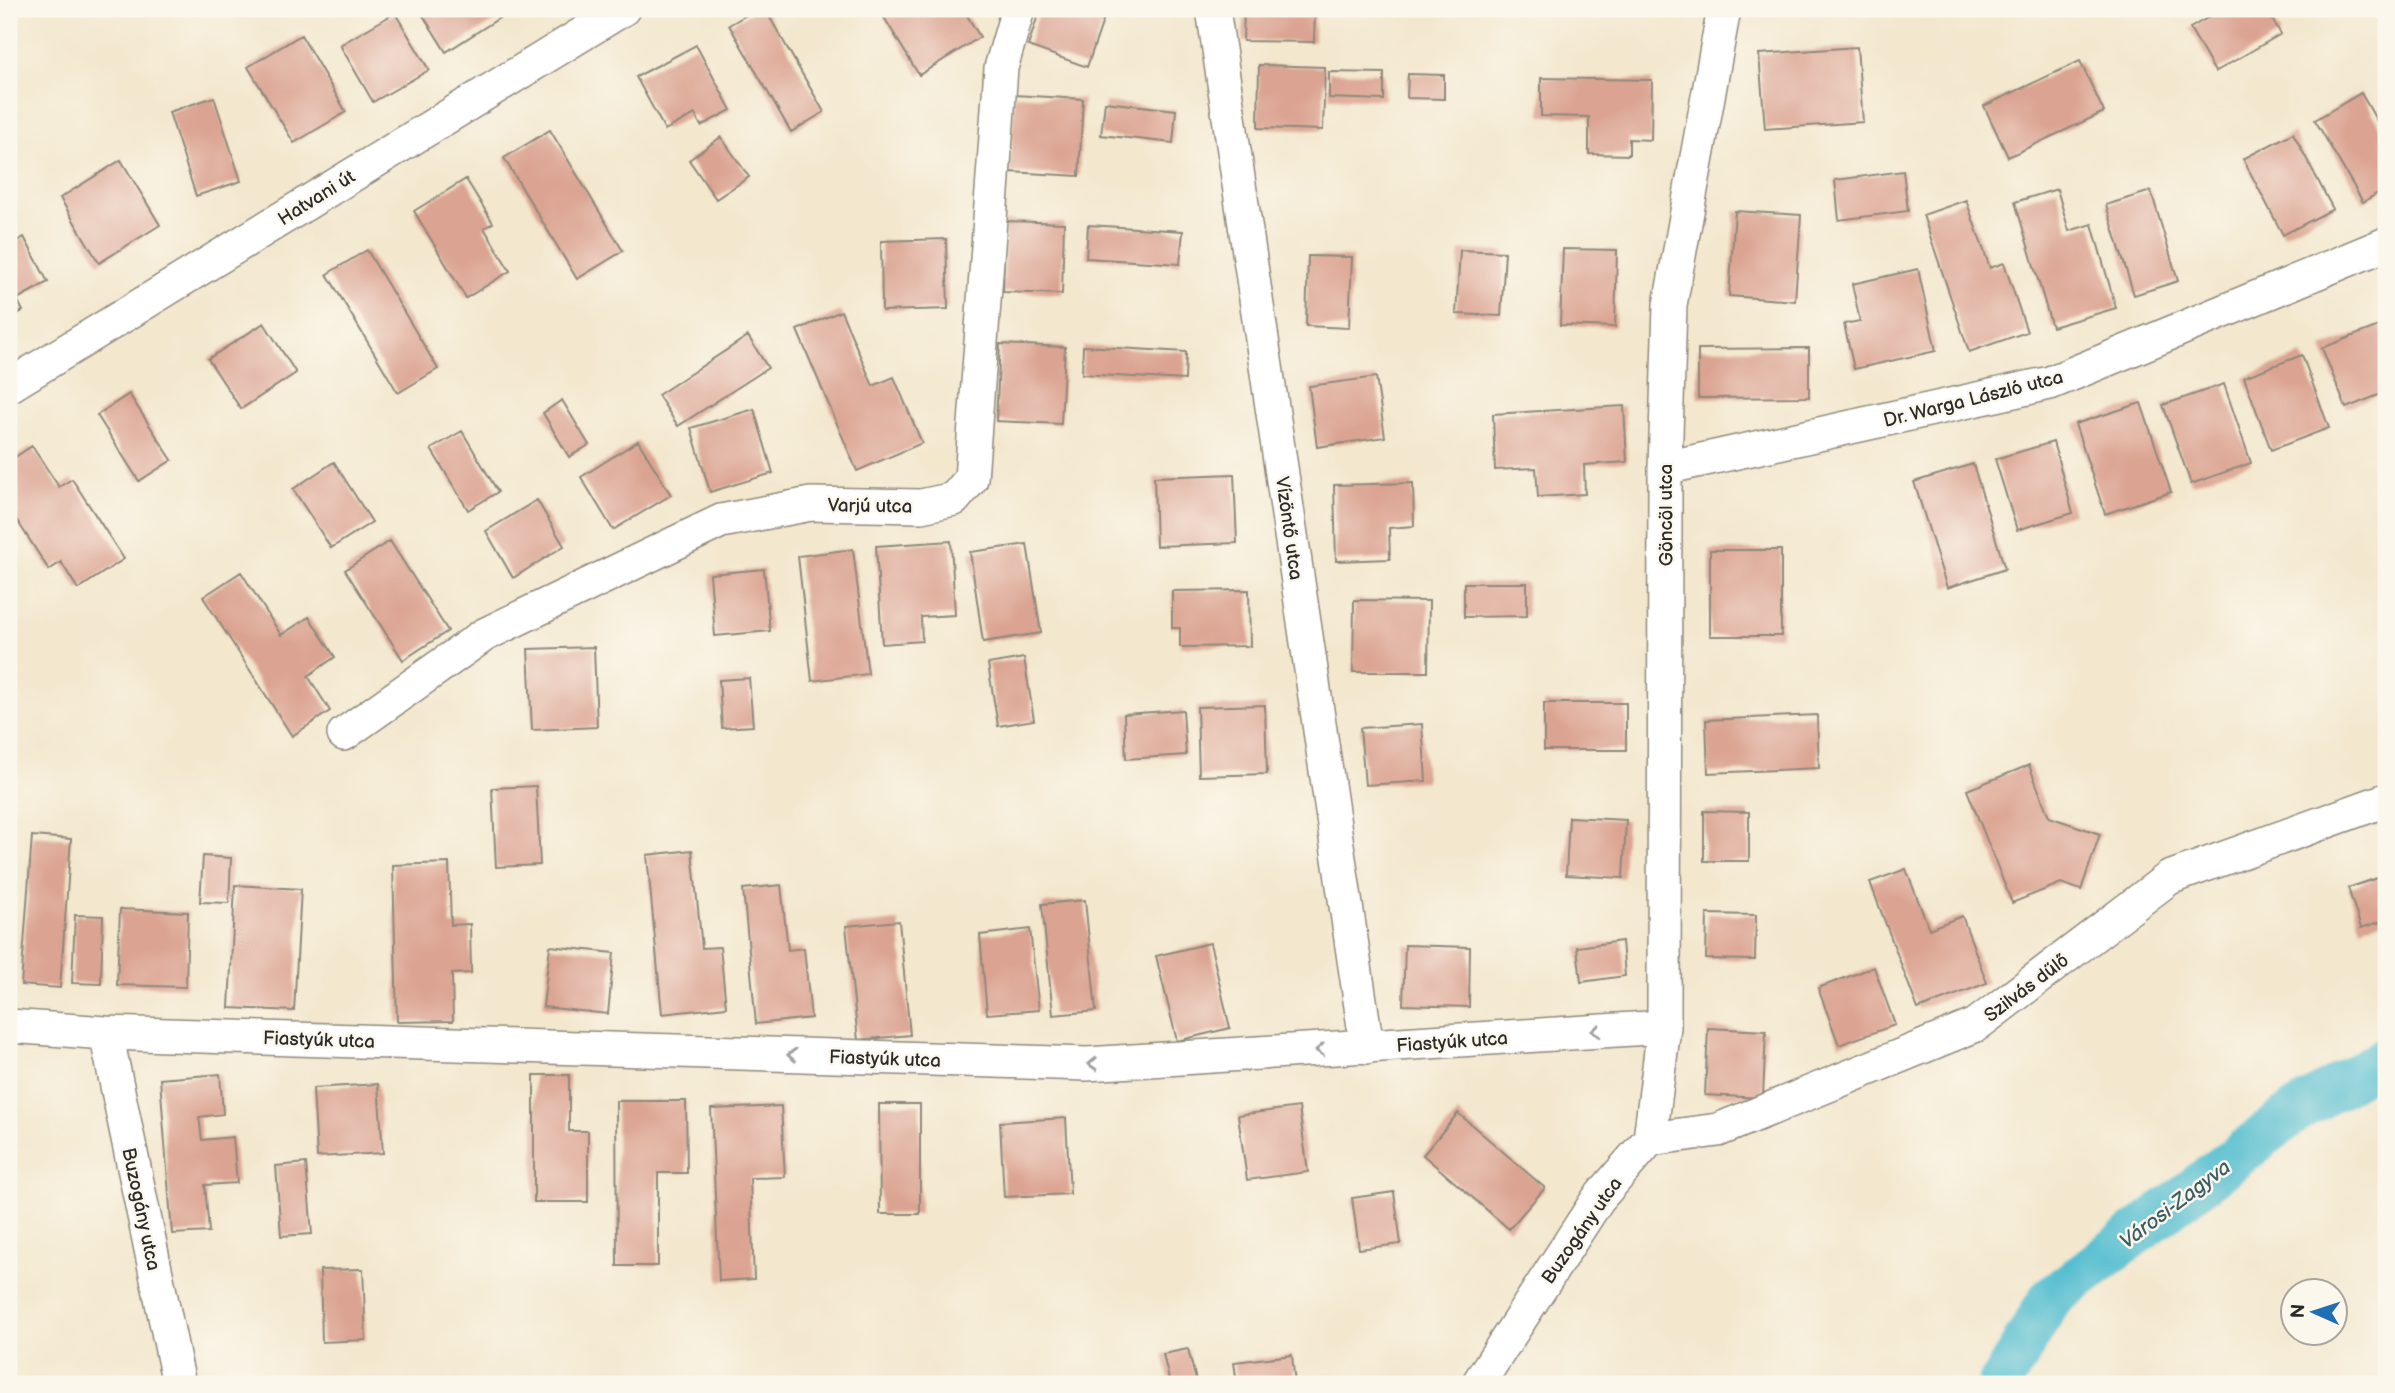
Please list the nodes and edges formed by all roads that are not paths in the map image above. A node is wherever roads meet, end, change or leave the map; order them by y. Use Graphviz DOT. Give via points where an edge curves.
graph roads {
  1 [pos="623,9"];
  2 [pos="1018,9"];
  3 [pos="1213,9"];
  4 [pos="1724,9"];
  5 [pos="2386,244"];
  6 [pos="9,386"];
  7 [pos="1665,468"];
  8 [pos="344,734"];
  9 [pos="2386,800"];
  10 [pos="9,1026"];
  11 [pos="1664,1027"];
  12 [pos="106,1033"];
  13 [pos="1367,1047"];
  14 [pos="1650,1139"];
  15 [pos="179,1384"];
  16 [pos="1478,1384"];
  1 -- 6 [label="street, Hatvani út"];
  2 -- 8 [label="street, Varjú utca" via="1001,68 971,479 954,499 921,506 811,504 721,521 484,635"];
  3 -- 13 [label="street, Vízöntő utca"];
  4 -- 7 [label="street, Göncöl utca" via="1670,305"];
  5 -- 7 [label="street, Dr. Warga László utca" via="2050,383"];
  7 -- 11 [label="street, Göncöl utca"];
  9 -- 14 [label="street, Szilvás dűlő" via="2169,878 1976,1025 1718,1130"];
  10 -- 12 [label="street, Fiastyúk utca"];
  11 -- 13 [label="street, Fiastyúk utca, one-way"];
  11 -- 14 [label="street"];
  13 -- 12 [label="street, Fiastyúk utca, one-way" via="1087,1064"];
  12 -- 15 [label="street, Buzogány utca"];
  14 -- 16 [label="street, Buzogány utca" via="1598,1199"];
}
